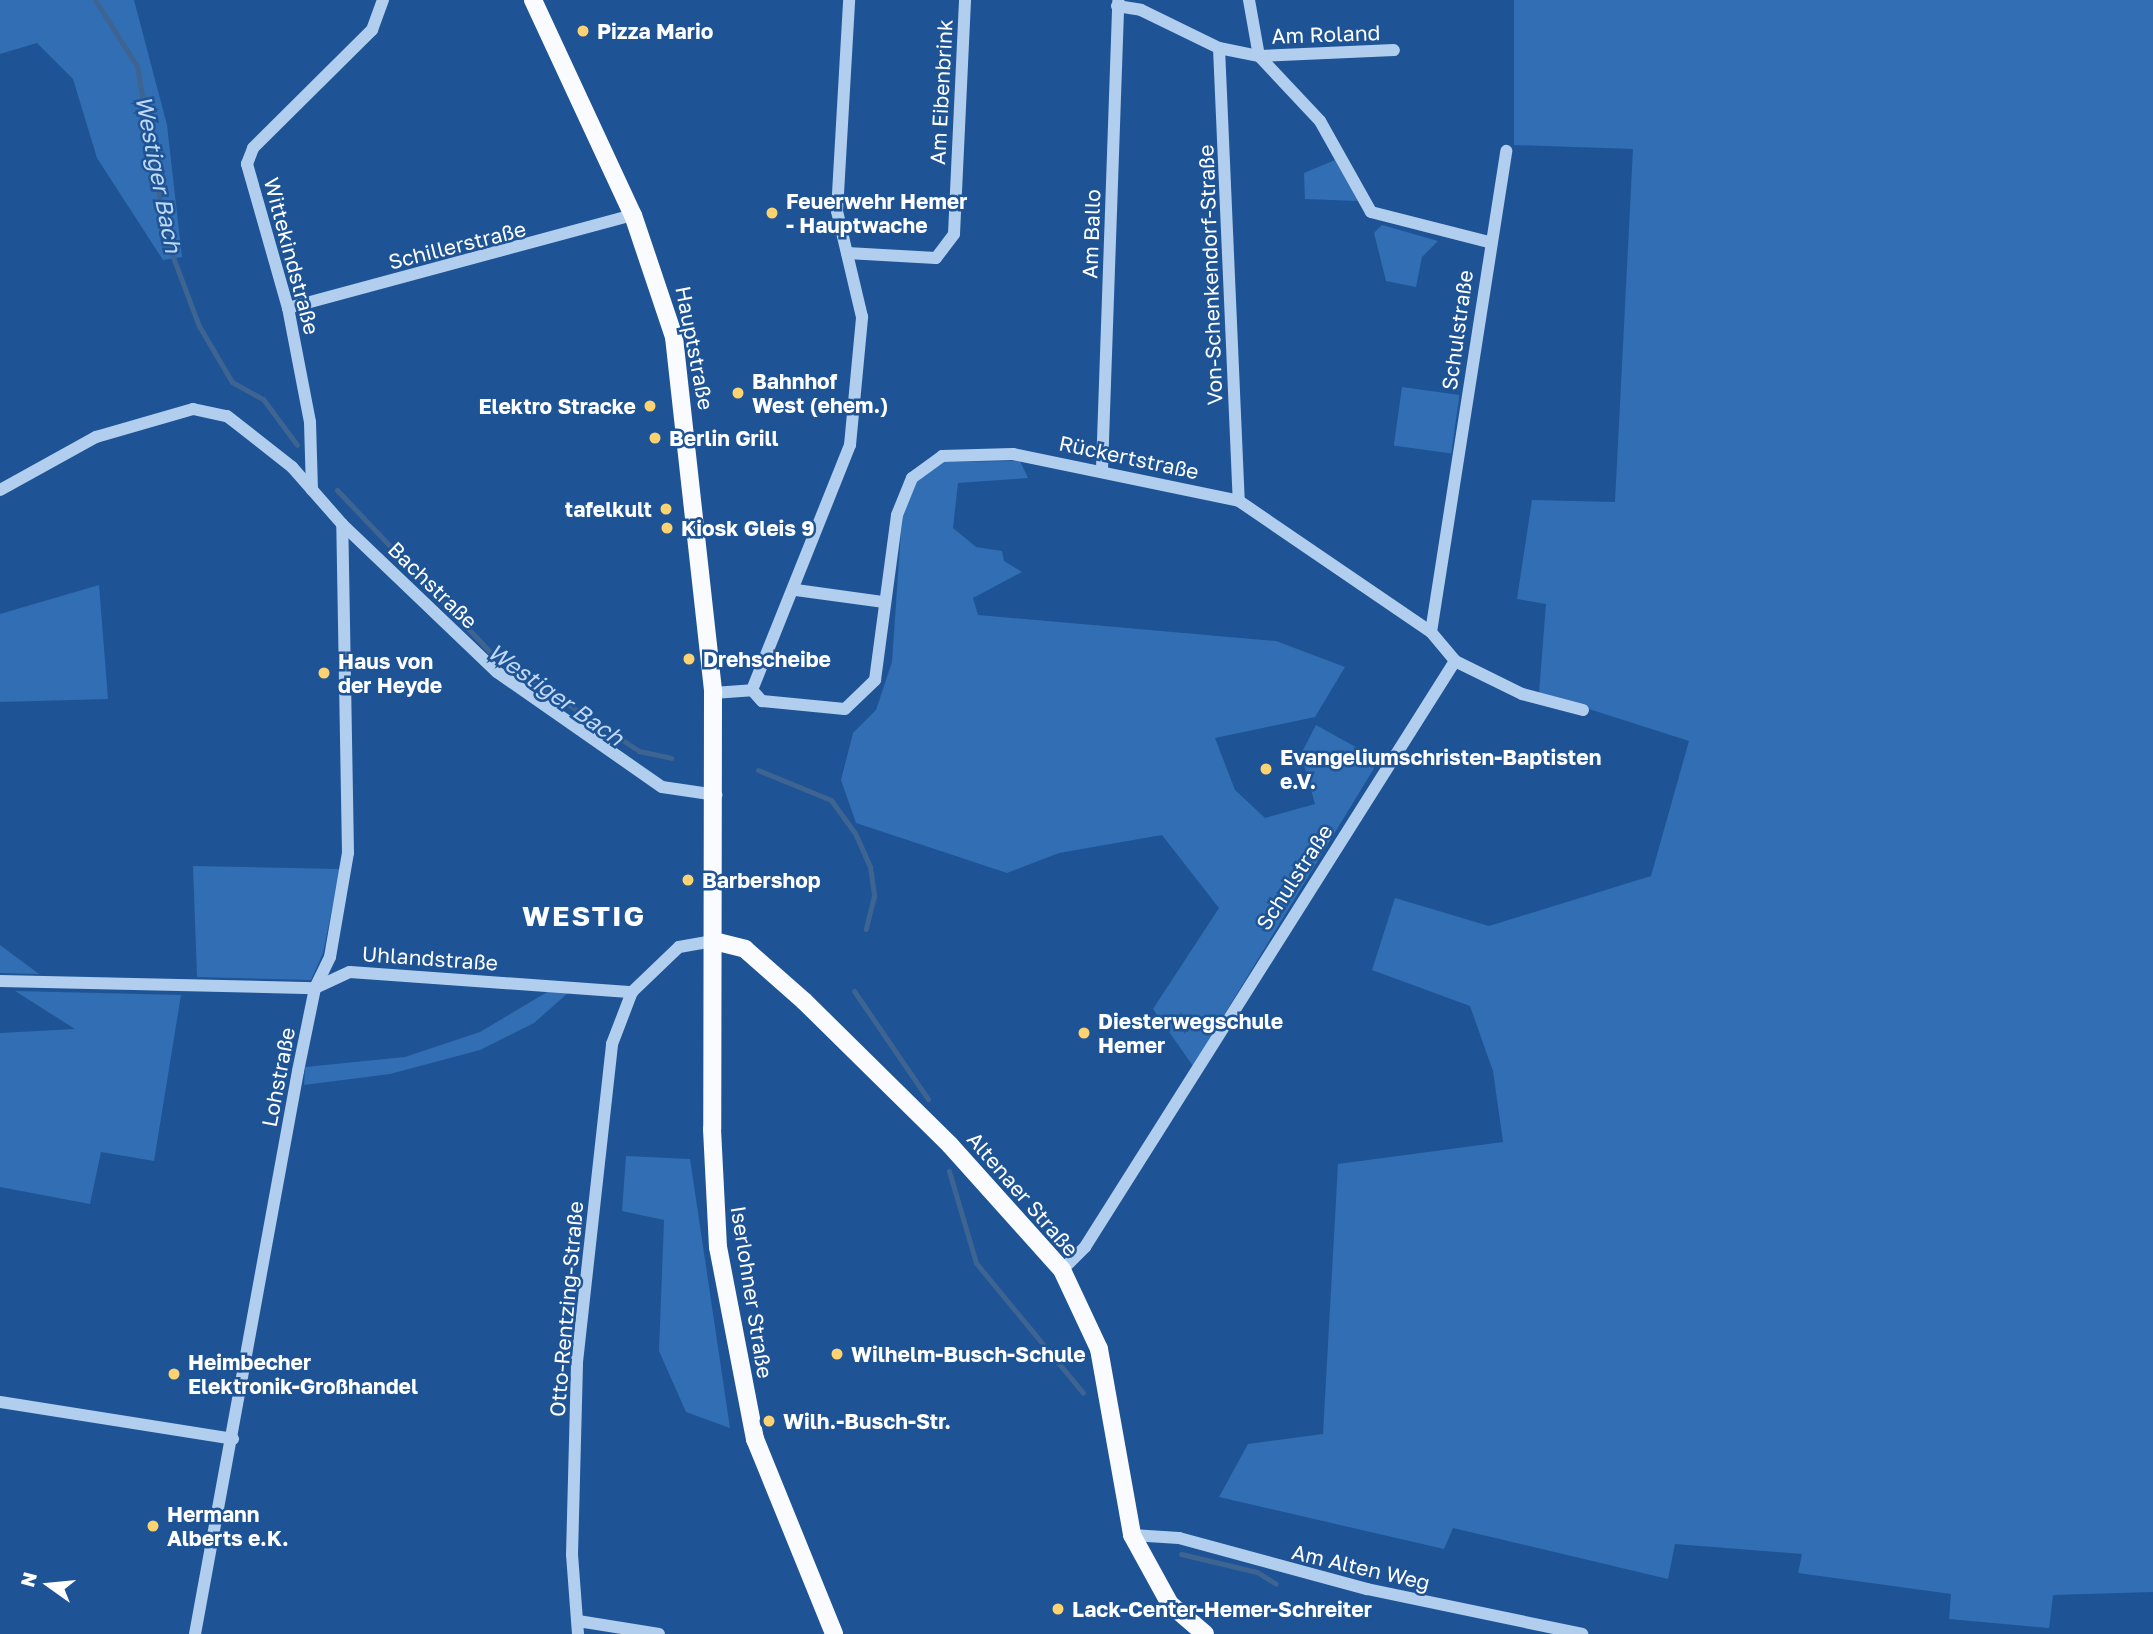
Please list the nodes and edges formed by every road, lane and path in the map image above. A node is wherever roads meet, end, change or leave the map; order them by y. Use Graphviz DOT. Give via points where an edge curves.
graph roads {
  1 [pos="383,0"];
  2 [pos="533,0"];
  3 [pos="849,0"];
  4 [pos="965,0"];
  5 [pos="1249,0"];
  6 [pos="1118,3"];
  7 [pos="1219,48"];
  8 [pos="1394,50"];
  9 [pos="1259,56"];
  10 [pos="1506,151"];
  11 [pos="633,215"];
  12 [pos="1489,242"];
  13 [pos="847,253"];
  14 [pos="288,307"];
  15 [pos="1102,469"];
  16 [pos="3,482"];
  17 [pos="312,490"];
  18 [pos="1239,501"];
  19 [pos="342,524"];
  20 [pos="796,590"];
  21 [pos="884,602"];
  22 [pos="1432,632"];
  23 [pos="1455,661"];
  24 [pos="752,690"];
  25 [pos="713,693"];
  26 [pos="1583,710"];
  27 [pos="716,795"];
  28 [pos="714,941"];
  29 [pos="0,981"];
  30 [pos="315,988"];
  31 [pos="632,992"];
  32 [pos="1062,1270"];
  33 [pos="0,1402"];
  34 [pos="233,1439"];
  35 [pos="1132,1535"];
  36 [pos="578,1628"];
  37 [pos="195,1634"];
  38 [pos="659,1634"];
  39 [pos="834,1634"];
  40 [pos="1205,1634"];
  41 [pos="1582,1634"];
  1 -- 14 [label="street, Wittekindstraße" via="372,30 253,148 247,164"];
  2 -- 11 [label="main road, Hauptstraße"];
  3 -- 13 [label="street" via="837,211"];
  4 -- 13 [label="street, Am Eibenbrink" via="954,234 936,258"];
  5 -- 9 [label="street, Am Roland"];
  6 -- 7 [label="street, Am Roland"];
  6 -- 15 [label="street, Am Ballo"];
  7 -- 9 [label="street, Am Roland"];
  7 -- 18 [label="street, Von-Schenkendorf-Straße"];
  8 -- 9 [label="street, Am Roland"];
  9 -- 12 [label="street, Am Roland" via="1320,121 1371,212"];
  10 -- 12 [label="street, Schulstraße"];
  11 -- 14 [label="street, Schillerstraße" via="584,233"];
  11 -- 25 [label="main road, Hauptstraße" via="658,279 683,391"];
  12 -- 22 [label="street, Schulstraße"];
  13 -- 20 [label="street" via="862,317 850,445"];
  14 -- 17 [label="street, Wittekindstraße" via="310,422"];
  15 -- 18 [label="street, Rückertstraße"];
  15 -- 21 [label="street, Rückertstraße" via="1013,454 942,456 912,478 897,515"];
  16 -- 17 [label="street, Bachstraße" via="96,437 194,409 240,424"];
  17 -- 19 [label="street, Bachstraße"];
  18 -- 22 [label="street, Rückertstraße"];
  19 -- 27 [label="street, Bachstraße" via="497,673 662,787"];
  19 -- 30 [label="street, Lohstraße" via="348,853 330,957"];
  20 -- 21 [label="street"];
  20 -- 24 [label="street"];
  21 -- 24 [label="street, Rückertstraße" via="875,680 845,709 762,701"];
  22 -- 23 [label="street"];
  23 -- 26 [label="street" via="1522,694"];
  23 -- 32 [label="street, Schulstraße" via="1085,1247"];
  24 -- 25 [label="street"];
  25 -- 27 [label="main road, Hauptstraße"];
  27 -- 28 [label="main road, Hauptstraße"];
  28 -- 31 [label="street" via="679,947"];
  28 -- 32 [label="main road, Altenaer Straße" via="745,949 804,1001 950,1145"];
  28 -- 39 [label="main road, Iserlohner Straße" via="714,1201 729,1321 766,1471"];
  29 -- 30 [label="street, Uhlandstraße"];
  30 -- 31 [label="street, Uhlandstraße" via="350,972"];
  30 -- 34 [label="street, Lohstraße"];
  31 -- 36 [label="street, Otto-Rentzing-Straße" via="612,1044 577,1362 572,1555"];
  32 -- 35 [label="main road, Altenaer Straße" via="1099,1349"];
  33 -- 34 [label="street"];
  34 -- 37 [label="street, Lohstraße"];
  35 -- 40 [label="main road, Altenaer Straße" via="1170,1604"];
  35 -- 41 [label="street, Am Alten Weg" via="1179,1538 1340,1582"];
  36 -- 38 [label="street"];
}
